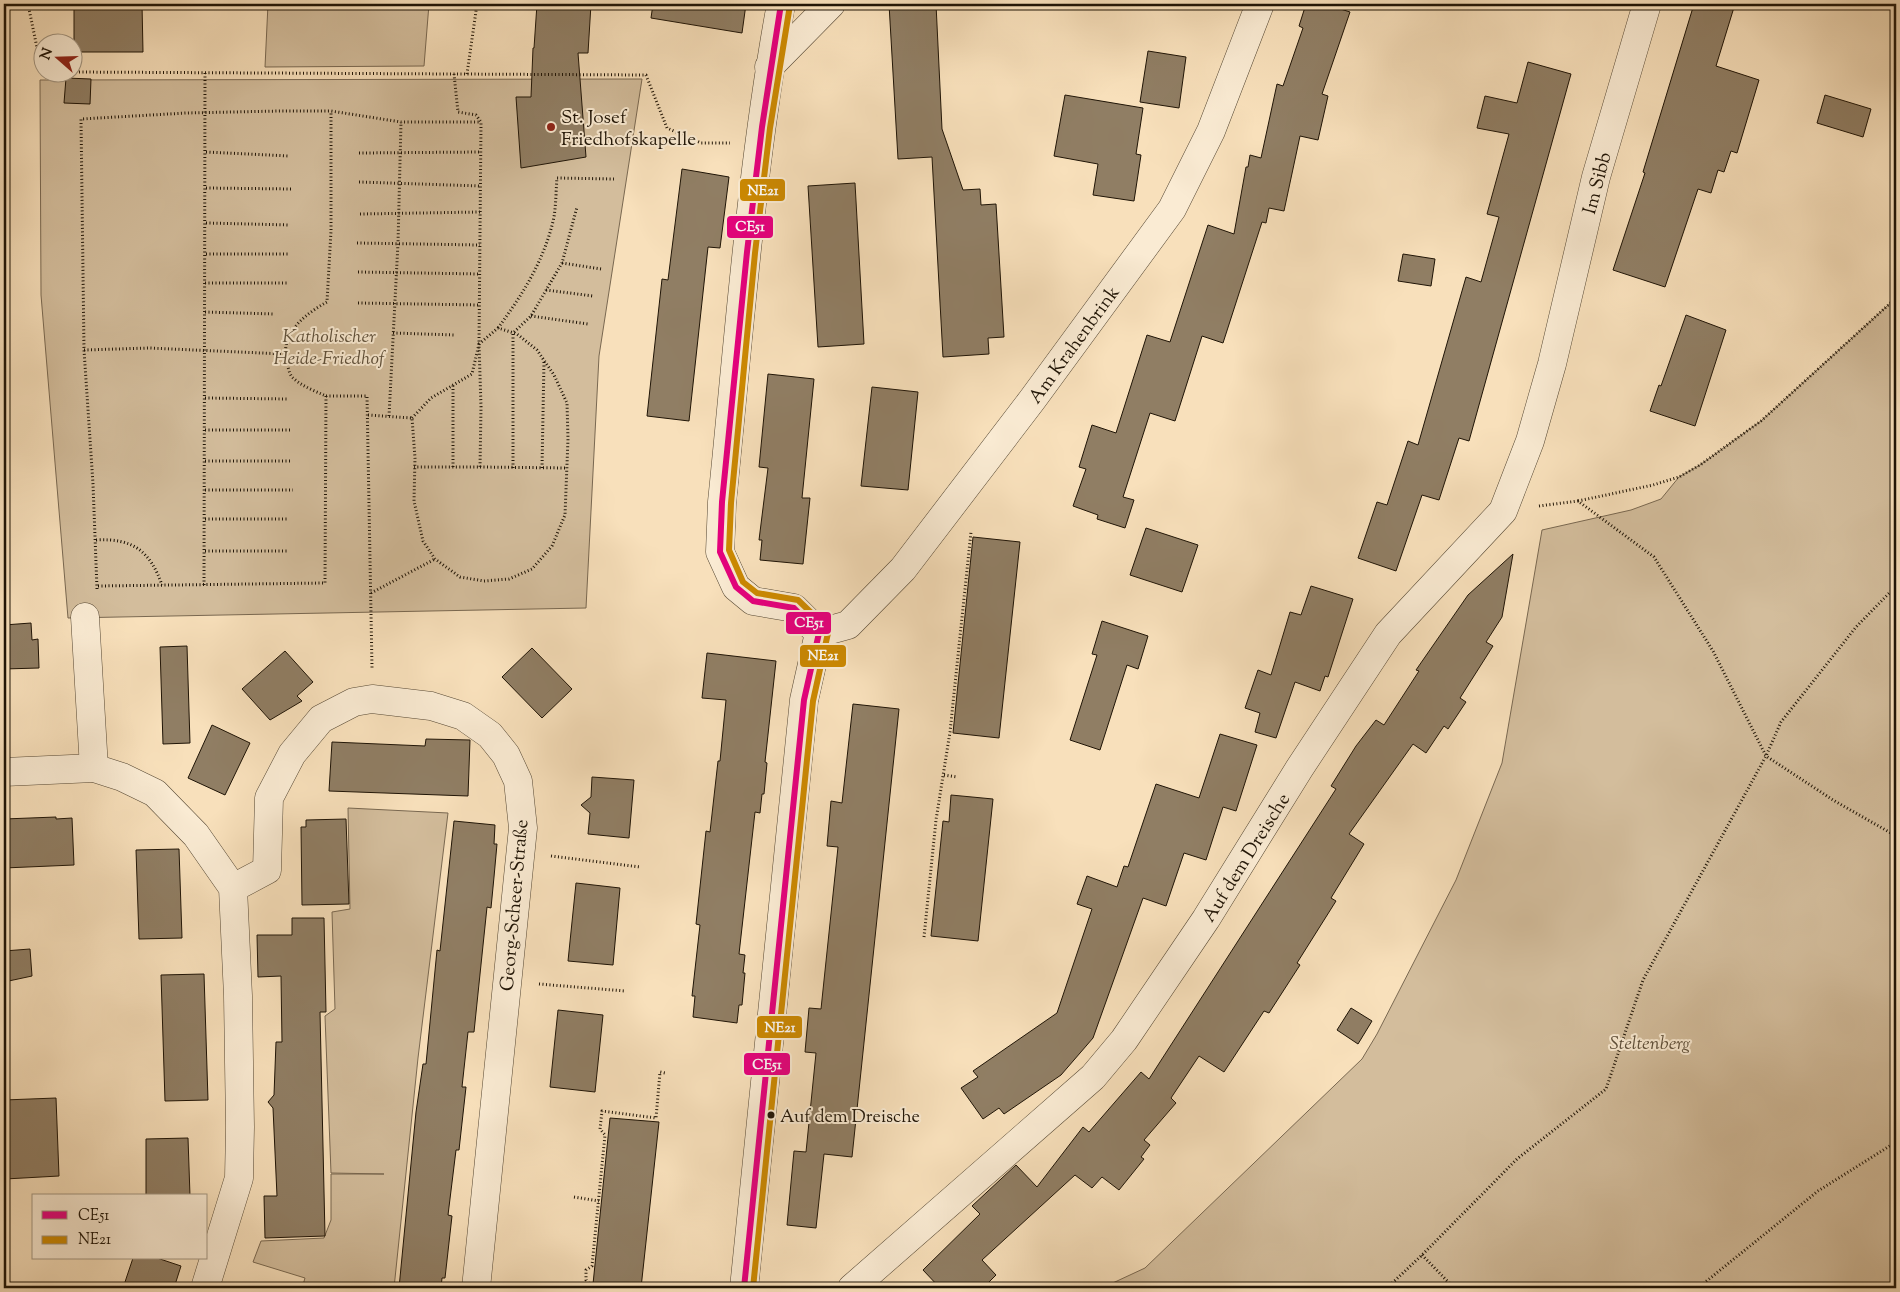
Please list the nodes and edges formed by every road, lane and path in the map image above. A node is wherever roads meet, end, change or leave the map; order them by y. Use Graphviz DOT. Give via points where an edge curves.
graph roads {
  1 [pos="28,4"];
  2 [pos="477,4"];
  3 [pos="781,4"];
  4 [pos="831,4"];
  5 [pos="1260,4"];
  6 [pos="1647,4"];
  7 [pos="34,32"];
  8 [pos="770,67"];
  9 [pos="82,72"];
  10 [pos="205,73"];
  11 [pos="454,74"];
  12 [pos="467,74"];
  13 [pos="331,111"];
  14 [pos="207,113"];
  15 [pos="401,122"];
  16 [pos="481,122"];
  17 [pos="759,144"];
  18 [pos="206,152"];
  19 [pos="400,152"];
  20 [pos="481,152"];
  21 [pos="359,153"];
  22 [pos="289,156"];
  23 [pos="614,179"];
  24 [pos="359,182"];
  25 [pos="399,182"];
  26 [pos="480,186"];
  27 [pos="206,188"];
  28 [pos="292,189"];
  29 [pos="577,207"];
  30 [pos="399,212"];
  31 [pos="480,212"];
  32 [pos="360,214"];
  33 [pos="206,223"];
  34 [pos="290,225"];
  35 [pos="357,243"];
  36 [pos="398,243"];
  37 [pos="480,245"];
  38 [pos="206,254"];
  39 [pos="289,254"];
  40 [pos="562,263"];
  41 [pos="601,269"];
  42 [pos="358,272"];
  43 [pos="396,273"];
  44 [pos="480,274"];
  45 [pos="288,283"];
  46 [pos="206,284"];
  47 [pos="546,290"];
  48 [pos="593,296"];
  49 [pos="1896,298"];
  50 [pos="358,303"];
  51 [pos="395,304"];
  52 [pos="480,305"];
  53 [pos="205,312"];
  54 [pos="274,314"];
  55 [pos="531,316"];
  56 [pos="588,324"];
  57 [pos="498,328"];
  58 [pos="394,333"];
  59 [pos="513,333"];
  60 [pos="455,335"];
  61 [pos="479,344"];
  62 [pos="84,350"];
  63 [pos="205,350"];
  64 [pos="284,354"];
  65 [pos="544,361"];
  66 [pos="1552,364"];
  67 [pos="453,385"];
  68 [pos="326,396"];
  69 [pos="205,398"];
  70 [pos="289,399"];
  71 [pos="368,415"];
  72 [pos="389,416"];
  73 [pos="412,418"];
  74 [pos="205,430"];
  75 [pos="291,430"];
  76 [pos="205,460"];
  77 [pos="291,460"];
  78 [pos="414,467"];
  79 [pos="452,467"];
  80 [pos="480,467"];
  81 [pos="513,468"];
  82 [pos="542,468"];
  83 [pos="567,468"];
  84 [pos="205,490"];
  85 [pos="293,490"];
  86 [pos="1578,501"];
  87 [pos="1503,511"];
  88 [pos="205,519"];
  89 [pos="288,520"];
  90 [pos="971,531"];
  91 [pos="96,540"];
  92 [pos="205,550"];
  93 [pos="288,551"];
  94 [pos="435,559"];
  95 [pos="204,585"];
  96 [pos="98,586"];
  97 [pos="162,586"];
  98 [pos="1896,586"];
  99 [pos="371,593"];
  100 [pos="85,616"];
  101 [pos="819,633"];
  102 [pos="372,699"];
  103 [pos="1766,756"];
  104 [pos="94,768"];
  105 [pos="4,772"];
  106 [pos="944,775"];
  107 [pos="957,777"];
  108 [pos="1896,836"];
  109 [pos="544,855"];
  110 [pos="640,868"];
  111 [pos="233,888"];
  112 [pos="924,936"];
  113 [pos="536,984"];
  114 [pos="625,991"];
  115 [pos="664,1073"];
  116 [pos="1896,1142"];
  117 [pos="574,1197"];
  118 [pos="599,1201"];
  119 [pos="1422,1255"];
  120 [pos="205,1288"];
  121 [pos="476,1288"];
  122 [pos="601,1288"];
  123 [pos="744,1288"];
  124 [pos="852,1288"];
  125 [pos="1387,1288"];
  126 [pos="1454,1288"];
  127 [pos="1698,1288"];
  1 -- 7 [label="path"];
  2 -- 12 [label="path"];
  3 -- 8 [label="street"];
  4 -- 8 [label="street"];
  5 -- 101 [label="street, Am Krahenbrink" via="1211,131 1172,209 903,569 848,625"];
  6 -- 66 [label="street, Im Sibb" via="1596,177"];
  8 -- 17 [label="street"];
  9 -- 10 [label="path"];
  10 -- 11 [label="path"];
  10 -- 14 [label="path"];
  11 -- 12 [label="path"];
  11 -- 16 [label="path" via="458,112 476,115"];
  12 -- 17 [label="path" via="646,75 667,128 701,143"];
  13 -- 14 [label="path"];
  13 -- 15 [label="path"];
  13 -- 64 [label="path" via="331,231 327,302 307,313 295,326"];
  14 -- 18 [label="path"];
  14 -- 62 [label="path" via="81,119"];
  15 -- 16 [label="path"];
  15 -- 19 [label="path"];
  16 -- 20 [label="path"];
  17 -- 101 [label="street" via="722,502 720,552 736,587 753,601 794,608"];
  18 -- 22 [label="path"];
  18 -- 27 [label="path"];
  19 -- 20 [label="path"];
  19 -- 21 [label="path"];
  19 -- 25 [label="path"];
  20 -- 26 [label="path"];
  23 -- 57 [label="path" via="557,178 554,216 543,251 522,295"];
  24 -- 25 [label="path"];
  25 -- 26 [label="path"];
  25 -- 30 [label="path"];
  26 -- 31 [label="path"];
  27 -- 28 [label="path"];
  27 -- 33 [label="path"];
  29 -- 40 [label="path"];
  30 -- 31 [label="path"];
  30 -- 32 [label="path"];
  30 -- 36 [label="path"];
  31 -- 37 [label="path"];
  33 -- 34 [label="path"];
  33 -- 38 [label="path"];
  35 -- 36 [label="path"];
  36 -- 37 [label="path"];
  36 -- 43 [label="path"];
  37 -- 44 [label="path"];
  38 -- 39 [label="path"];
  38 -- 46 [label="path"];
  40 -- 41 [label="path"];
  40 -- 47 [label="path"];
  42 -- 43 [label="path"];
  43 -- 44 [label="path"];
  43 -- 51 [label="path"];
  44 -- 52 [label="path"];
  45 -- 46 [label="path"];
  46 -- 53 [label="path"];
  47 -- 48 [label="path"];
  47 -- 55 [label="path"];
  49 -- 86 [label="path" via="1761,421 1700,465 1679,477 1652,485"];
  50 -- 51 [label="path"];
  51 -- 52 [label="path"];
  51 -- 58 [label="path"];
  52 -- 61 [label="path"];
  53 -- 54 [label="path"];
  53 -- 63 [label="path"];
  55 -- 56 [label="path"];
  55 -- 59 [label="path"];
  57 -- 59 [label="path"];
  57 -- 61 [label="path"];
  58 -- 60 [label="path"];
  58 -- 72 [label="path"];
  59 -- 65 [label="path" via="537,350"];
  59 -- 81 [label="path"];
  61 -- 67 [label="path" via="472,374"];
  61 -- 80 [label="path"];
  62 -- 63 [label="path"];
  62 -- 91 [label="path"];
  63 -- 64 [label="path"];
  63 -- 69 [label="path"];
  64 -- 68 [label="path" via="291,376"];
  65 -- 82 [label="path"];
  65 -- 83 [label="path" via="567,403"];
  66 -- 87 [label="street, Auf dem Dreische" via="1530,441"];
  67 -- 73 [label="path" via="431,398"];
  67 -- 79 [label="path"];
  68 -- 71 [label="path" via="367,396"];
  68 -- 95 [label="path" via="325,584"];
  69 -- 70 [label="path"];
  69 -- 74 [label="path"];
  71 -- 72 [label="path"];
  71 -- 99 [label="path"];
  72 -- 73 [label="path"];
  73 -- 78 [label="path"];
  74 -- 75 [label="path"];
  74 -- 76 [label="path"];
  76 -- 77 [label="path"];
  76 -- 84 [label="path"];
  78 -- 79 [label="path"];
  78 -- 94 [label="path" via="414,501 423,541"];
  79 -- 80 [label="path"];
  80 -- 81 [label="path"];
  81 -- 82 [label="path"];
  82 -- 83 [label="path"];
  83 -- 94 [label="path" via="565,515 552,546 532,569 509,579 484,581 460,577"];
  84 -- 85 [label="path"];
  84 -- 88 [label="path"];
  86 -- 87 [label="path"];
  86 -- 103 [label="path" via="1654,557 1713,650"];
  87 -- 124 [label="street, Auf dem Dreische" via="1388,634 1206,919 1124,1040 1093,1077"];
  88 -- 89 [label="path"];
  88 -- 92 [label="path"];
  90 -- 106 [label="path"];
  91 -- 96 [label="path"];
  91 -- 97 [label="path" via="120,540 140,550 153,564"];
  92 -- 93 [label="path"];
  92 -- 95 [label="path"];
  94 -- 99 [label="path"];
  95 -- 97 [label="path"];
  96 -- 97 [label="path"];
  96 -- 100 [label="path"];
  98 -- 103 [label="path" via="1856,628 1781,722"];
  99 -- 102 [label="path"];
  100 -- 104 [label="street"];
  101 -- 123 [label="street" via="804,700"];
  102 -- 111 [label="street, Georg-Scheer-Straße" via="354,702 321,719 292,754 269,798 267,870"];
  102 -- 121 [label="street, Georg-Scheer-Straße" via="430,706 462,716 490,735 506,755 518,781 523,828"];
  103 -- 108 [label="path"];
  103 -- 119 [label="path" via="1643,980 1606,1088 1517,1159"];
  104 -- 105 [label="street"];
  104 -- 111 [label="street" via="155,793 196,835"];
  106 -- 107 [label="path"];
  106 -- 112 [label="path"];
  109 -- 110 [label="path"];
  111 -- 120 [label="street" via="238,996 239,1178"];
  113 -- 114 [label="path"];
  115 -- 118 [label="path" via="660,1072 656,1118 602,1112 600,1129 605,1135"];
  116 -- 127 [label="path" via="1818,1191"];
  117 -- 118 [label="path"];
  118 -- 122 [label="path" via="592,1266 586,1270 586,1280 592,1287"];
  119 -- 125 [label="path"];
  119 -- 126 [label="path"];
}
